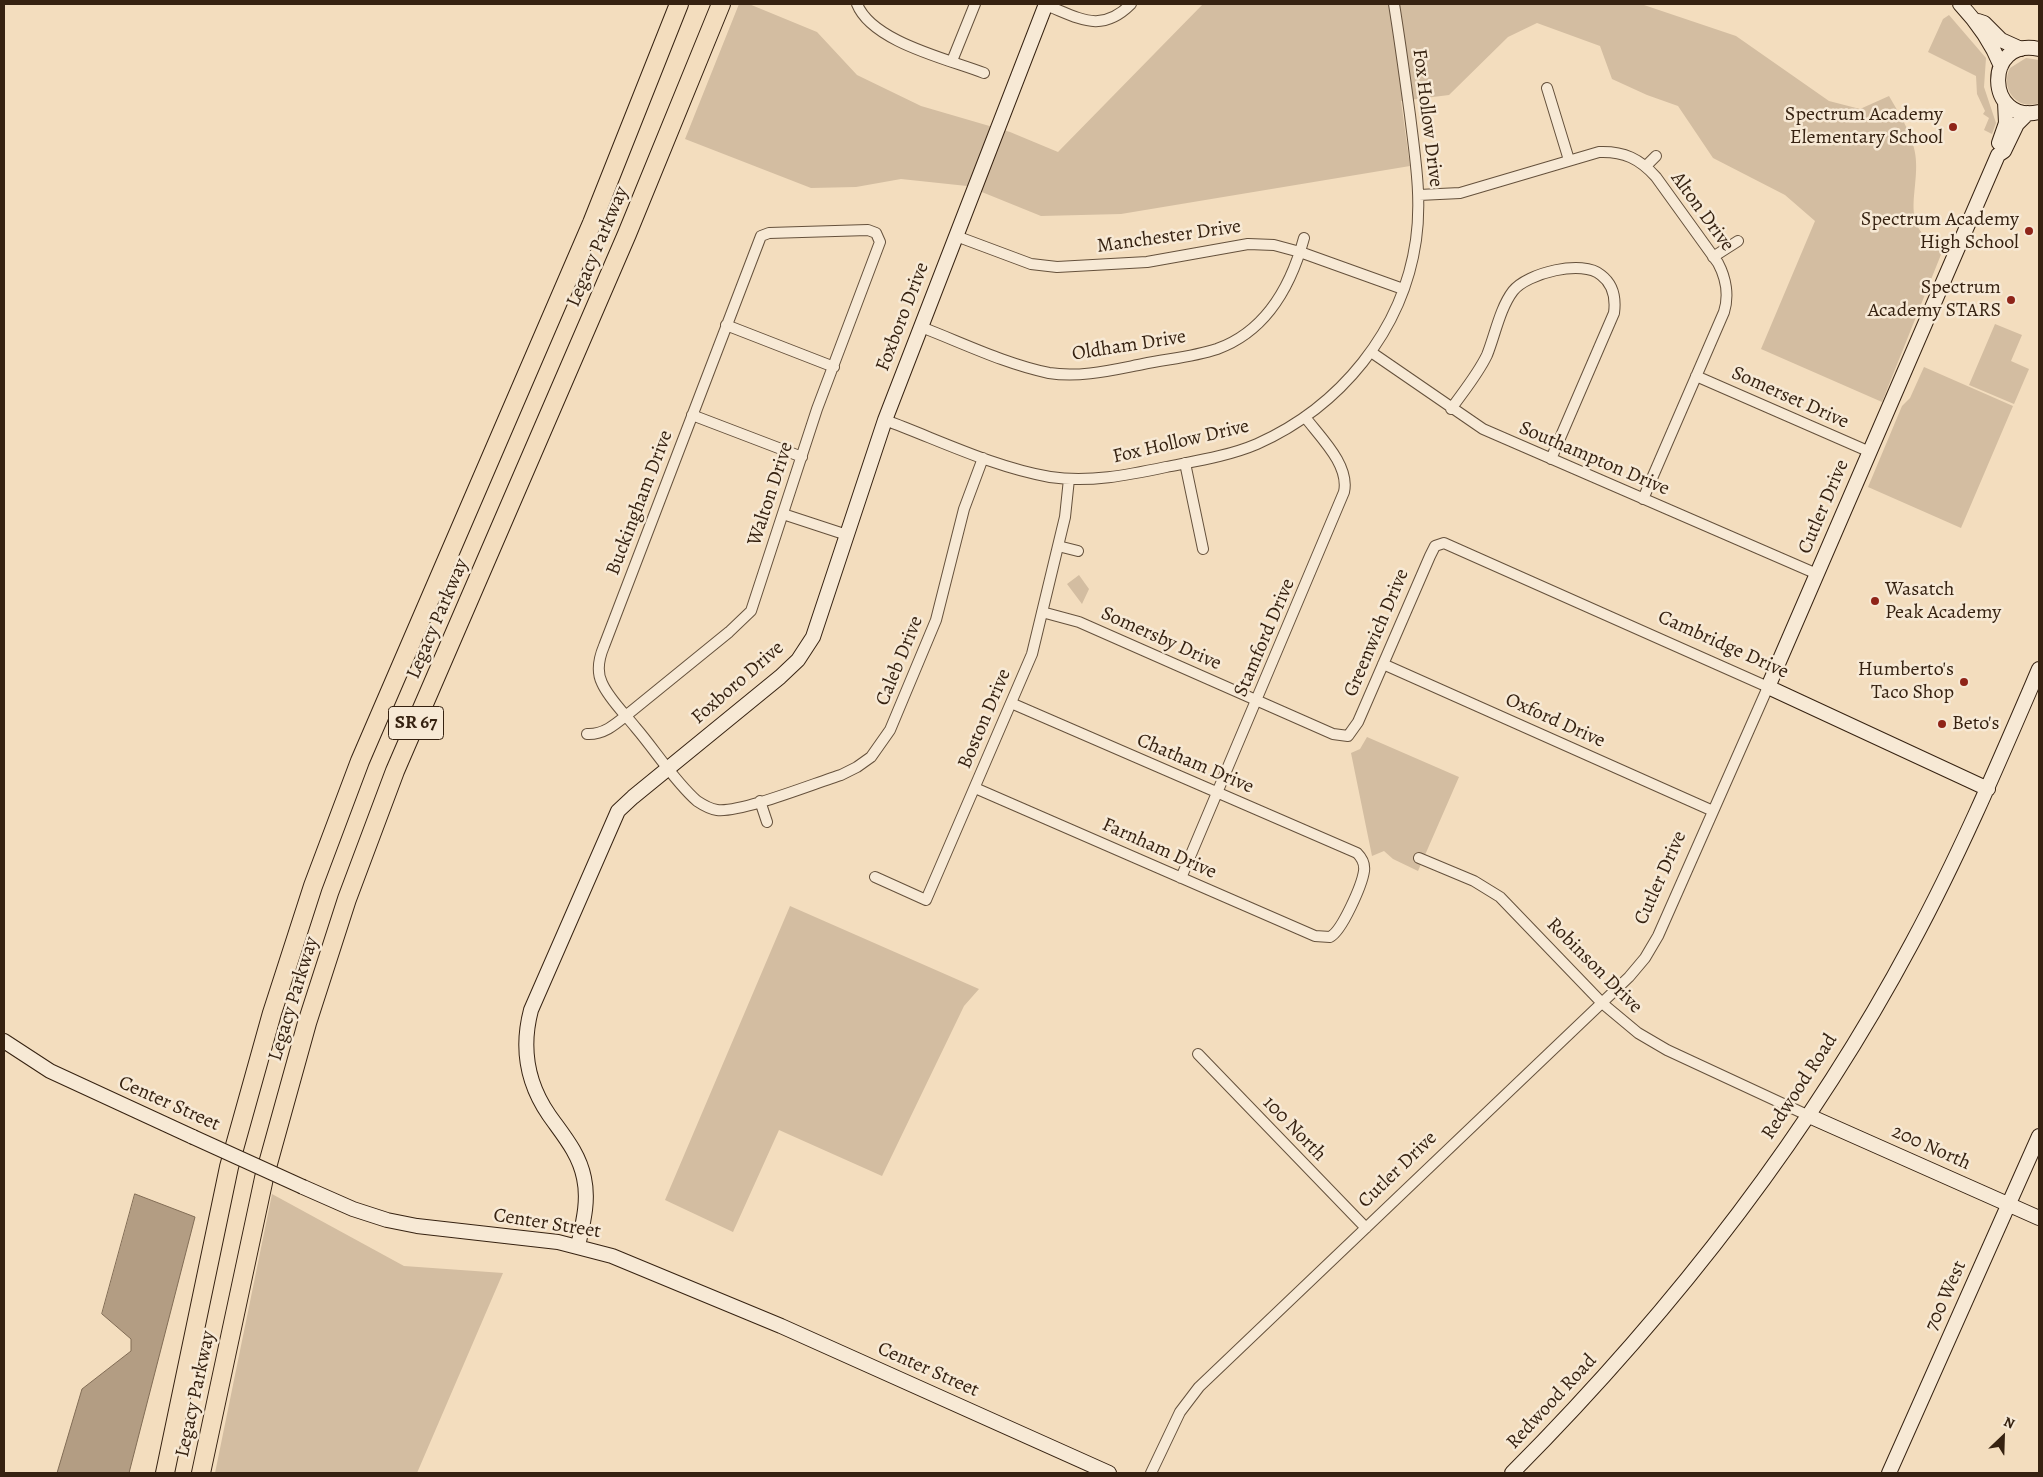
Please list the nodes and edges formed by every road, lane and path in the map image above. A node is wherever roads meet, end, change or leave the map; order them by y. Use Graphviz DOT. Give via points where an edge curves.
graph roads {
  1 [pos="679,4"];
  2 [pos="720,4"];
  3 [pos="858,4"];
  4 [pos="974,4"];
  5 [pos="1045,4"];
  6 [pos="1131,4"];
  7 [pos="1394,4"];
  8 [pos="1960,4"];
  9 [pos="1974,20"];
  10 [pos="2033,47"];
  11 [pos="952,61"];
  12 [pos="2000,66"];
  13 [pos="984,73"];
  14 [pos="1547,88"];
  15 [pos="2006,102"];
  16 [pos="2036,113"];
  17 [pos="1998,155"];
  18 [pos="1656,156"];
  19 [pos="1569,160"];
  20 [pos="1646,166"];
  21 [pos="1419,195"];
  22 [pos="878,236"];
  23 [pos="956,236"];
  24 [pos="1304,238"];
  25 [pos="1738,241"];
  26 [pos="1300,252"];
  27 [pos="1713,257"];
  28 [pos="1403,289"];
  29 [pos="726,325"];
  30 [pos="921,327"];
  31 [pos="1371,352"];
  32 [pos="834,367"];
  33 [pos="1696,376"];
  34 [pos="1451,409"];
  35 [pos="692,415"];
  36 [pos="1305,417"];
  37 [pos="885,420"];
  38 [pos="1870,452"];
  39 [pos="802,457"];
  40 [pos="983,458"];
  41 [pos="1551,460"];
  42 [pos="1185,463"];
  43 [pos="1068,479"];
  44 [pos="1643,499"];
  45 [pos="783,514"];
  46 [pos="847,535"];
  47 [pos="1439,544"];
  48 [pos="1058,546"];
  49 [pos="1203,549"];
  50 [pos="1078,551"];
  51 [pos="1817,574"];
  52 [pos="1042,612"];
  53 [pos="1383,664"];
  54 [pos="2039,669"];
  55 [pos="1768,687"];
  56 [pos="1258,700"];
  57 [pos="1011,703"];
  58 [pos="626,715"];
  59 [pos="587,734"];
  60 [pos="1348,736"];
  61 [pos="669,768"];
  62 [pos="975,788"];
  63 [pos="1988,789"];
  64 [pos="1218,792"];
  65 [pos="760,801"];
  66 [pos="1713,811"];
  67 [pos="767,822"];
  68 [pos="1419,858"];
  69 [pos="875,877"];
  70 [pos="1181,878"];
  71 [pos="1330,938"];
  72 [pos="1602,1003"];
  73 [pos="4,1041"];
  74 [pos="1198,1054"];
  75 [pos="1807,1114"];
  76 [pos="2039,1136"];
  77 [pos="2008,1204"];
  78 [pos="2039,1218"];
  79 [pos="1366,1228"];
  80 [pos="578,1246"];
  81 [pos="165,1473"];
  82 [pos="201,1473"];
  83 [pos="1109,1473"];
  84 [pos="1151,1473"];
  85 [pos="1512,1473"];
  86 [pos="1889,1473"];
  1 -- 81 [label="highway, Legacy Parkway / SR 67" via="592,222 360,760 313,886 272,1013 229,1167"];
  2 -- 82 [label="highway, Legacy Parkway / SR 67" via="627,234 395,771 347,899 307,1023 264,1178"];
  3 -- 11 [label="street" via="866,19 880,32"];
  4 -- 11 [label="street"];
  5 -- 6 [label="street" via="1088,21 1099,22 1114,18"];
  5 -- 23 [label="street, Foxboro Drive"];
  7 -- 21 [label="street, Fox Hollow Drive"];
  8 -- 9 [label="street"];
  9 -- 10 [label="street" via="1984,23 2001,40"];
  9 -- 12 [label="street" via="1995,50"];
  10 -- 12 [label="street" via="2011,54"];
  11 -- 13 [label="street"];
  12 -- 15 [label="street" via="1998,88"];
  14 -- 19 [label="street"];
  15 -- 16 [label="street" via="2016,110"];
  15 -- 17 [label="street, Cutler Drive" via="2006,123 1996,148"];
  16 -- 17 [label="street, Cutler Drive" via="2015,127 2004,151"];
  17 -- 38 [label="street, Cutler Drive"];
  18 -- 20 [label="street"];
  19 -- 20 [label="street, Alton Drive" via="1599,152 1615,152"];
  19 -- 21 [label="street, Alton Drive" via="1460,193"];
  20 -- 27 [label="street, Alton Drive"];
  21 -- 28 [label="street, Fox Hollow Drive" via="1416,243"];
  22 -- 29 [label="street, Buckingham Drive" via="868,230 769,233 761,236"];
  22 -- 32 [label="street, Walton Drive" via="879,249"];
  23 -- 26 [label="street, Manchester Drive" via="1022,261 1048,267 1148,262 1256,244"];
  23 -- 30 [label="street, Foxboro Drive"];
  24 -- 26 [label="street"];
  25 -- 27 [label="street"];
  26 -- 28 [label="street, Manchester Drive"];
  26 -- 30 [label="street, Oldham Drive" via="1288,284 1271,312 1240,337 1207,351 1097,372 1061,374 1025,367"];
  27 -- 33 [label="street, Alton Drive" via="1724,275 1725,307"];
  28 -- 31 [label="street, Fox Hollow Drive"];
  29 -- 32 [label="street"];
  29 -- 35 [label="street, Buckingham Drive"];
  30 -- 37 [label="street, Foxboro Drive"];
  31 -- 34 [label="street, Southampton Drive"];
  31 -- 36 [label="street, Fox Hollow Drive" via="1343,385"];
  32 -- 39 [label="street, Walton Drive"];
  33 -- 38 [label="street, Somerset Drive"];
  33 -- 44 [label="street, Alton Drive"];
  34 -- 41 [label="street, Southampton Drive" via="1483,429"];
  34 -- 41 [label="street" via="1484,361 1516,287 1530,279 1569,268 1593,269 1610,285 1614,313"];
  35 -- 39 [label="street"];
  35 -- 58 [label="street, Buckingham Drive" via="600,657 602,684"];
  36 -- 42 [label="street, Fox Hollow Drive" via="1255,445"];
  36 -- 56 [label="street, Stamford Drive" via="1342,469 1346,486"];
  37 -- 40 [label="street, Fox Hollow Drive"];
  37 -- 46 [label="street, Foxboro Drive"];
  38 -- 51 [label="street, Cutler Drive"];
  39 -- 45 [label="street, Walton Drive"];
  40 -- 43 [label="street, Fox Hollow Drive"];
  40 -- 65 [label="street, Caleb Drive" via="964,510 936,620 882,744 864,762 849,771"];
  41 -- 44 [label="street, Southampton Drive"];
  42 -- 43 [label="street, Fox Hollow Drive" via="1118,477"];
  42 -- 49 [label="street"];
  43 -- 48 [label="street, Boston Drive" via="1066,512"];
  44 -- 51 [label="street, Southampton Drive"];
  45 -- 46 [label="street"];
  45 -- 58 [label="street, Walton Drive" via="756,599 747,616"];
  46 -- 61 [label="street, Foxboro Drive" via="816,629 803,653 780,678"];
  47 -- 53 [label="street, Greenwich Drive" via="1430,556"];
  47 -- 55 [label="street, Cambridge Drive" via="1454,546"];
  48 -- 50 [label="street"];
  48 -- 52 [label="street, Boston Drive"];
  51 -- 55 [label="street, Cutler Drive"];
  52 -- 56 [label="street, Somersby Drive" via="1079,622"];
  52 -- 57 [label="street, Boston Drive" via="1032,654"];
  53 -- 60 [label="street, Greenwich Drive" via="1358,722"];
  53 -- 66 [label="street, Oxford Drive"];
  54 -- 63 [label="street, Redwood Road"];
  55 -- 63 [label="street, Cambridge Drive"];
  55 -- 66 [label="street, Cutler Drive"];
  56 -- 60 [label="street, Somersby Drive" via="1333,734"];
  56 -- 64 [label="street, Stamford Drive"];
  57 -- 62 [label="street, Boston Drive"];
  57 -- 64 [label="street, Chatham Drive"];
  58 -- 59 [label="street, Walton Drive" via="607,730"];
  58 -- 61 [label="street, Buckingham Drive"];
  61 -- 65 [label="street, Caleb Drive" via="693,797 708,807 727,810"];
  61 -- 80 [label="street, Foxboro Drive" via="627,802 612,821 536,997 528,1023 526,1057 531,1082 542,1104 572,1146 584,1176 586,1204"];
  62 -- 69 [label="street, Boston Drive" via="926,900"];
  62 -- 70 [label="street, Farnham Drive"];
  63 -- 75 [label="street, Redwood Road" via="1912,944 1852,1046"];
  64 -- 70 [label="street, Stamford Drive"];
  64 -- 71 [label="street, Chatham Drive" via="1353,851 1363,860 1364,870 1341,927"];
  65 -- 67 [label="street"];
  66 -- 72 [label="street, Cutler Drive" via="1650,949 1629,977"];
  68 -- 72 [label="street, Robinson Drive" via="1479,884 1500,897"];
  70 -- 71 [label="street, Farnham Drive" via="1315,936"];
  72 -- 75 [label="street, Robinson Drive" via="1638,1033 1662,1047"];
  72 -- 79 [label="street, Cutler Drive"];
  73 -- 80 [label="street, Center Street, bridge" via="50,1072 352,1209 417,1226"];
  74 -- 79 [label="street, 100 North"];
  75 -- 77 [label="street, 200 North"];
  75 -- 85 [label="street, Redwood Road" via="1769,1171 1693,1272 1602,1379"];
  76 -- 77 [label="street, 700 West"];
  77 -- 78 [label="street, 200 North"];
  77 -- 86 [label="street, 700 West"];
  79 -- 84 [label="street, Cutler Drive" via="1199,1387 1180,1412"];
  80 -- 83 [label="street, Center Street" via="628,1262 773,1322"];
}
